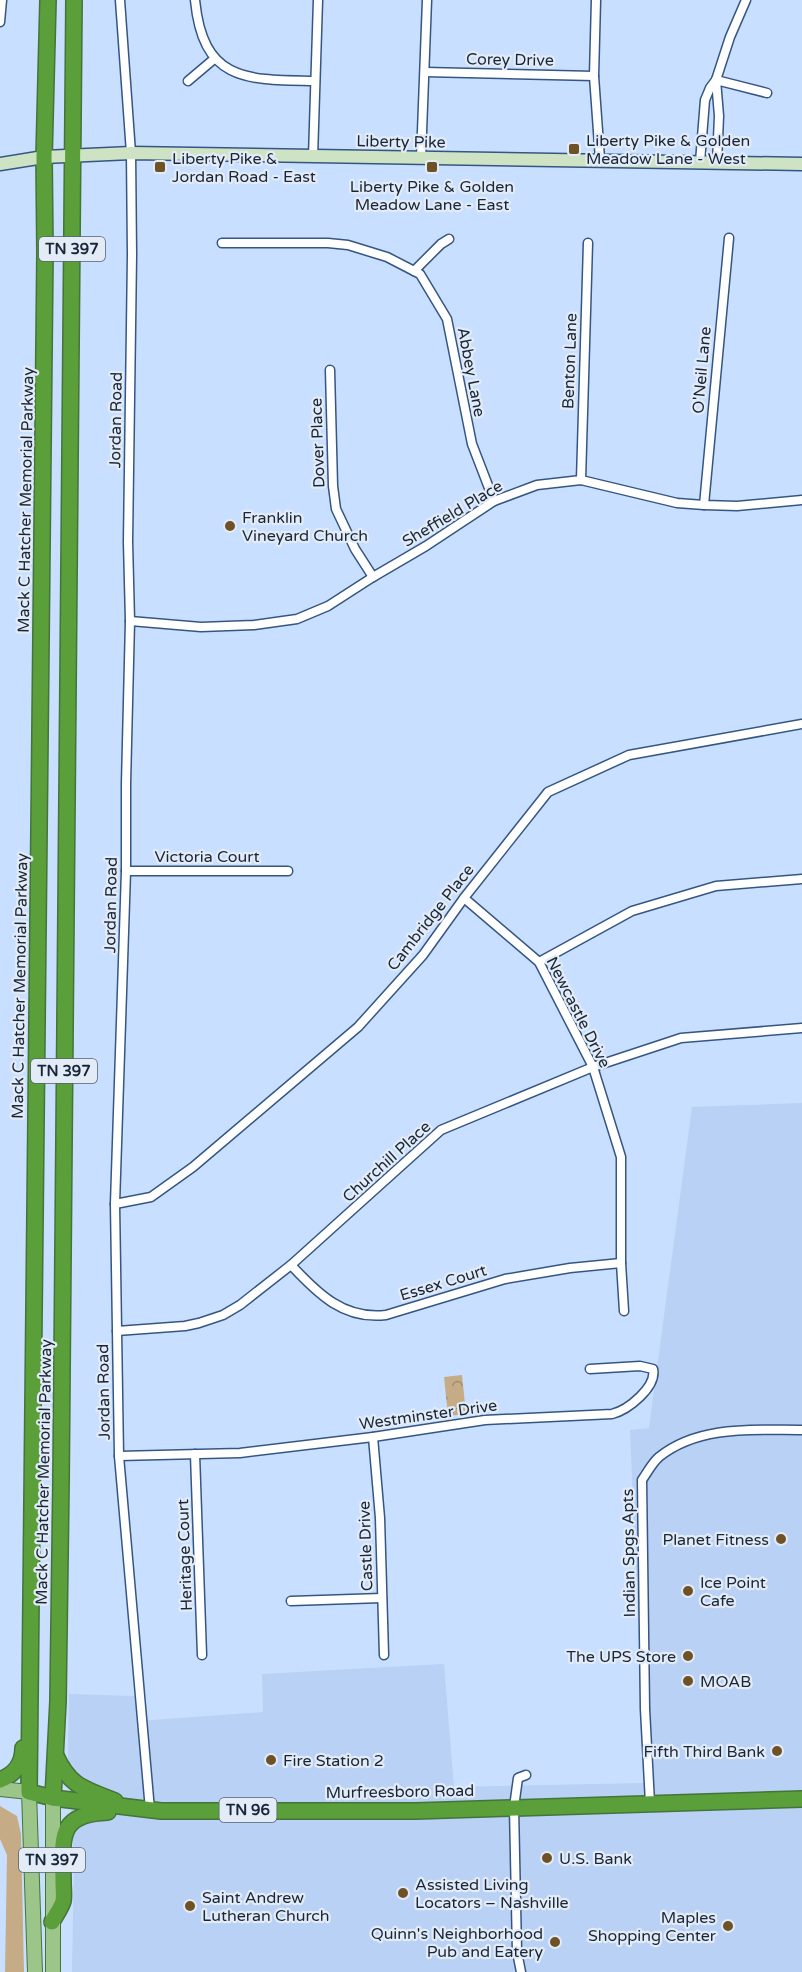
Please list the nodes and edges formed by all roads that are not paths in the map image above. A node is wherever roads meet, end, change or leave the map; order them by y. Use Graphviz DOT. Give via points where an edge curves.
graph roads {
  1 [pos="2,0"];
  2 [pos="48,0"];
  3 [pos="74,0"];
  4 [pos="120,0"];
  5 [pos="195,0"];
  6 [pos="318,0"];
  7 [pos="427,0"];
  8 [pos="596,0"];
  9 [pos="746,0"];
  10 [pos="0,22"];
  11 [pos="214,59"];
  12 [pos="425,72"];
  13 [pos="594,76"];
  14 [pos="716,80"];
  15 [pos="188,81"];
  16 [pos="314,81"];
  17 [pos="767,93"];
  18 [pos="131,153"];
  19 [pos="72,155"];
  20 [pos="44,157"];
  21 [pos="313,157"];
  22 [pos="421,158"];
  23 [pos="600,159"];
  24 [pos="700,162"];
  25 [pos="717,162"];
  26 [pos="0,164"];
  27 [pos="802,164"];
  28 [pos="729,238"];
  29 [pos="449,239"];
  30 [pos="222,243"];
  31 [pos="588,243"];
  32 [pos="414,271"];
  33 [pos="330,370"];
  34 [pos="581,480"];
  35 [pos="802,500"];
  36 [pos="494,501"];
  37 [pos="704,505"];
  38 [pos="373,577"];
  39 [pos="130,621"];
  40 [pos="802,724"];
  41 [pos="126,870"];
  42 [pos="288,871"];
  43 [pos="802,879"];
  44 [pos="464,898"];
  45 [pos="539,962"];
  46 [pos="802,1028"];
  47 [pos="593,1067"];
  48 [pos="116,1204"];
  49 [pos="621,1263"];
  50 [pos="291,1265"];
  51 [pos="624,1311"];
  52 [pos="117,1331"];
  53 [pos="590,1369"];
  54 [pos="802,1430"];
  55 [pos="373,1437"];
  56 [pos="195,1454"];
  57 [pos="119,1456"];
  58 [pos="382,1598"];
  59 [pos="291,1601"];
  60 [pos="30,1647"];
  61 [pos="202,1655"];
  62 [pos="384,1655"];
  63 [pos="56,1754"];
  64 [pos="526,1775"];
  65 [pos="0,1780"];
  66 [pos="0,1789"];
  67 [pos="29,1792"];
  68 [pos="53,1798"];
  69 [pos="802,1799"];
  70 [pos="650,1803"];
  71 [pos="514,1807"];
  72 [pos="142,1810"];
  73 [pos="52,1922"];
  74 [pos="35,1972"];
  75 [pos="53,1972"];
  76 [pos="520,1972"];
  1 -- 10 [label="street"];
  2 -- 20 [label="highway, Mack C Hatcher Memorial Parkway / TN 397"];
  3 -- 19 [label="highway, Mack C Hatcher Memorial Parkway / TN 397"];
  4 -- 18 [label="street, Jordan Road"];
  5 -- 11 [label="street" via="198,28"];
  6 -- 16 [label="street"];
  7 -- 12 [label="street"];
  8 -- 13 [label="street"];
  9 -- 14 [label="street"];
  11 -- 15 [label="street"];
  11 -- 16 [label="street" via="251,78"];
  12 -- 13 [label="street, Corey Drive"];
  12 -- 22 [label="street"];
  13 -- 23 [label="street"];
  14 -- 17 [label="street"];
  14 -- 24 [label="street" via="704,106"];
  14 -- 25 [label="street"];
  16 -- 21 [label="street"];
  18 -- 19 [label="street, Liberty Pike"];
  18 -- 21 [label="street, Liberty Pike"];
  18 -- 39 [label="street, Jordan Road"];
  19 -- 20 [label="street, Liberty Pike"];
  19 -- 63 [label="highway, Mack C Hatcher Memorial Parkway / TN 397"];
  20 -- 26 [label="street, Liberty Pike"];
  20 -- 60 [label="highway, Mack C Hatcher Memorial Parkway / TN 397"];
  21 -- 22 [label="street, Liberty Pike"];
  22 -- 23 [label="street, Liberty Pike"];
  23 -- 24 [label="street, Liberty Pike"];
  24 -- 25 [label="street, Liberty Pike"];
  25 -- 27 [label="street, Liberty Pike"];
  28 -- 37 [label="street, O'Neil Lane"];
  29 -- 32 [label="street"];
  30 -- 32 [label="street, Abbey Lane" via="348,245 387,257"];
  31 -- 34 [label="street, Benton Lane"];
  32 -- 36 [label="street, Abbey Lane" via="420,274 447,319 472,444"];
  33 -- 38 [label="street, Dover Place" via="336,509"];
  34 -- 36 [label="street, Sheffield Place" via="537,485"];
  34 -- 37 [label="street, Sheffield Place" via="677,503"];
  35 -- 37 [label="street, Sheffield Place"];
  36 -- 38 [label="street, Sheffield Place"];
  38 -- 39 [label="street, Sheffield Place" via="328,606 297,619 201,627"];
  39 -- 41 [label="street, Jordan Road"];
  40 -- 44 [label="street, Cambridge Place" via="629,755 548,792"];
  41 -- 42 [label="street, Victoria Court"];
  41 -- 48 [label="street, Jordan Road"];
  43 -- 45 [label="street" via="716,886 632,911"];
  44 -- 45 [label="street, Newcastle Drive"];
  44 -- 48 [label="street, Cambridge Place" via="423,955 358,1027 193,1167 151,1197"];
  45 -- 47 [label="street, Newcastle Drive"];
  46 -- 47 [label="street, Churchill Place" via="681,1038"];
  47 -- 49 [label="street, Newcastle Drive" via="621,1157"];
  47 -- 50 [label="street, Churchill Place" via="441,1130"];
  48 -- 52 [label="street, Jordan Road"];
  49 -- 50 [label="street, Essex Court" via="505,1280 375,1316 351,1312 332,1303"];
  49 -- 51 [label="street, Newcastle Drive"];
  50 -- 52 [label="street, Churchill Place" via="223,1315 185,1326"];
  52 -- 57 [label="street, Jordan Road"];
  53 -- 55 [label="street, Westminster Drive" via="640,1366 653,1369 654,1375 634,1402 612,1414 485,1420"];
  54 -- 70 [label="street, Indian Spgs Apts" via="722,1431 687,1441 657,1458 642,1480"];
  55 -- 56 [label="street, Westminster Drive"];
  55 -- 58 [label="street, Castle Drive"];
  56 -- 57 [label="street, Westminster Drive"];
  56 -- 61 [label="street, Heritage Court"];
  57 -- 72 [label="street, Jordan Road"];
  58 -- 59 [label="street"];
  58 -- 62 [label="street, Castle Drive"];
  60 -- 65 [label="highway" via="24,1659 23,1756 15,1771"];
  60 -- 67 [label="highway, Mack C Hatcher Memorial Parkway / TN 397"];
  63 -- 68 [label="highway, Mack C Hatcher Memorial Parkway / TN 397"];
  63 -- 72 [label="highway" via="65,1773 79,1786"];
  64 -- 71 [label="street" via="518,1778"];
  66 -- 67 [label="main road, Murfreesboro Road / TN 96"];
  67 -- 68 [label="highway, Murfreesboro Road / TN 96"];
  67 -- 74 [label="main road, Mack C Hatcher Memorial Parkway / TN 397"];
  68 -- 72 [label="highway, Murfreesboro Road / TN 96"];
  68 -- 73 [label="main road, Mack C Hatcher Memorial Parkway / TN 397"];
  69 -- 70 [label="highway, Murfreesboro Road / TN 96"];
  70 -- 71 [label="highway, Murfreesboro Road / TN 96"];
  71 -- 72 [label="highway, Murfreesboro Road / TN 96" via="416,1811"];
  71 -- 76 [label="street"];
  72 -- 73 [label="highway" via="87,1813 73,1820 63,1841 63,1902"];
  73 -- 75 [label="main road, Mack C Hatcher Memorial Parkway / TN 397"];
}
